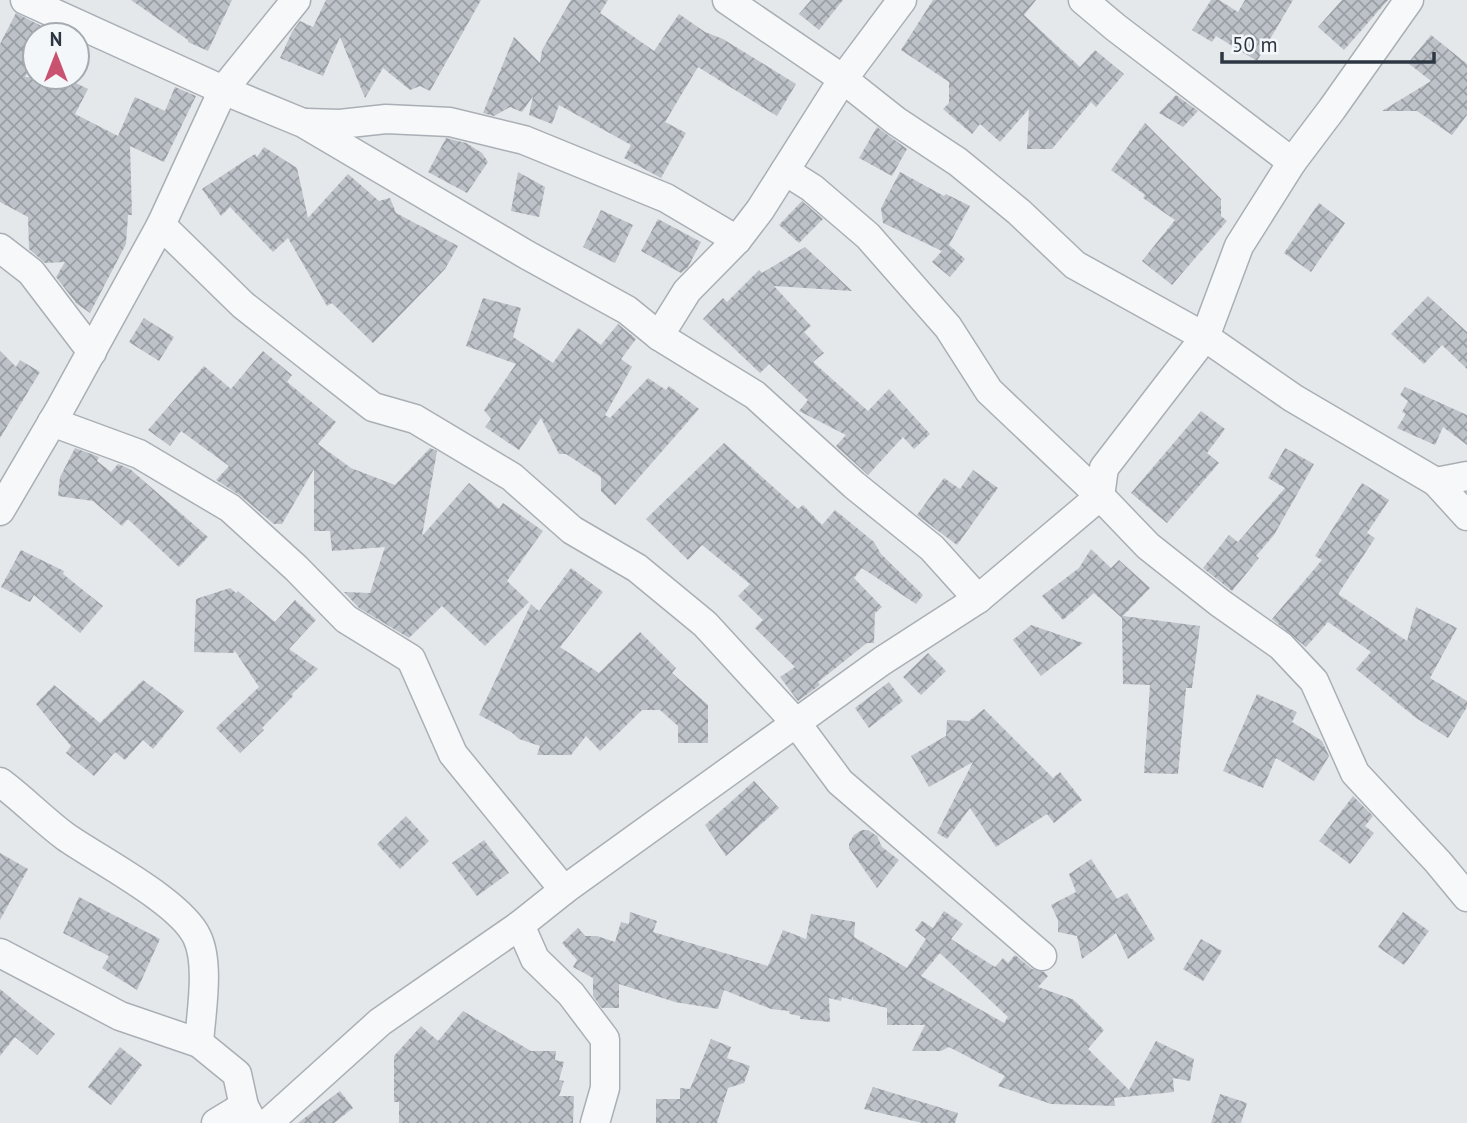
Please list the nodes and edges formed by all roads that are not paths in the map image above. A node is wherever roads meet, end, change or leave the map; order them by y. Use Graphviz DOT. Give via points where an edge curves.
graph roads {
  1 [pos="25,0"];
  2 [pos="296,0"];
  3 [pos="727,0"];
  4 [pos="902,0"];
  5 [pos="1083,0"];
  6 [pos="1409,0"];
  7 [pos="843,79"];
  8 [pos="223,90"];
  9 [pos="303,123"];
  10 [pos="1292,162"];
  11 [pos="785,171"];
  12 [pos="161,225"];
  13 [pos="737,240"];
  14 [pos="0,248"];
  15 [pos="659,336"];
  16 [pos="1205,337"];
  17 [pos="92,352"];
  18 [pos="51,422"];
  19 [pos="1467,476"];
  20 [pos="1436,482"];
  21 [pos="1100,496"];
  22 [pos="0,511"];
  23 [pos="1467,516"];
  24 [pos="978,599"];
  25 [pos="797,724"];
  26 [pos="0,782"];
  27 [pos="564,890"];
  28 [pos="1467,897"];
  29 [pos="520,925"];
  30 [pos="0,953"];
  31 [pos="1042,956"];
  32 [pos="199,1043"];
  33 [pos="249,1115"];
  34 [pos="216,1123"];
  35 [pos="268,1123"];
  36 [pos="596,1123"];
  1 -- 8 [label="street"];
  2 -- 8 [label="street"];
  3 -- 7 [label="street"];
  4 -- 7 [label="street"];
  5 -- 10 [label="street"];
  6 -- 10 [label="street"];
  7 -- 11 [label="street"];
  7 -- 16 [label="street" via="1020,212 1075,265"];
  8 -- 9 [label="street"];
  8 -- 12 [label="street"];
  9 -- 13 [label="street" via="450,122 524,140 666,198"];
  9 -- 15 [label="street" via="627,310"];
  10 -- 16 [label="street" via="1239,246"];
  11 -- 13 [label="street"];
  11 -- 21 [label="street" via="869,236 948,327 989,391"];
  12 -- 17 [label="street"];
  12 -- 25 [label="street" via="243,305 373,407 415,419 512,477 572,530 637,568 705,624"];
  13 -- 15 [label="street" via="687,291"];
  14 -- 17 [label="street" via="32,272"];
  15 -- 24 [label="street" via="755,395 932,548"];
  16 -- 20 [label="street" via="1293,398"];
  16 -- 21 [label="street" via="1104,468"];
  17 -- 18 [label="street"];
  18 -- 22 [label="street"];
  18 -- 27 [label="street" via="139,454 230,508 346,619 411,659 453,754"];
  19 -- 20 [label="street"];
  20 -- 23 [label="street"];
  21 -- 24 [label="street"];
  21 -- 28 [label="street" via="1148,546 1281,646 1314,681 1355,773"];
  24 -- 25 [label="street"];
  25 -- 27 [label="street"];
  25 -- 31 [label="street" via="840,782"];
  26 -- 32 [label="street" via="65,836 181,915 197,937 204,972"];
  27 -- 29 [label="street"];
  29 -- 35 [label="street" via="380,1022"];
  29 -- 36 [label="street" via="535,959 571,994 605,1040 605,1088"];
  30 -- 32 [label="street" via="120,1016"];
  32 -- 33 [label="street" via="237,1074"];
  33 -- 34 [label="street"];
}
